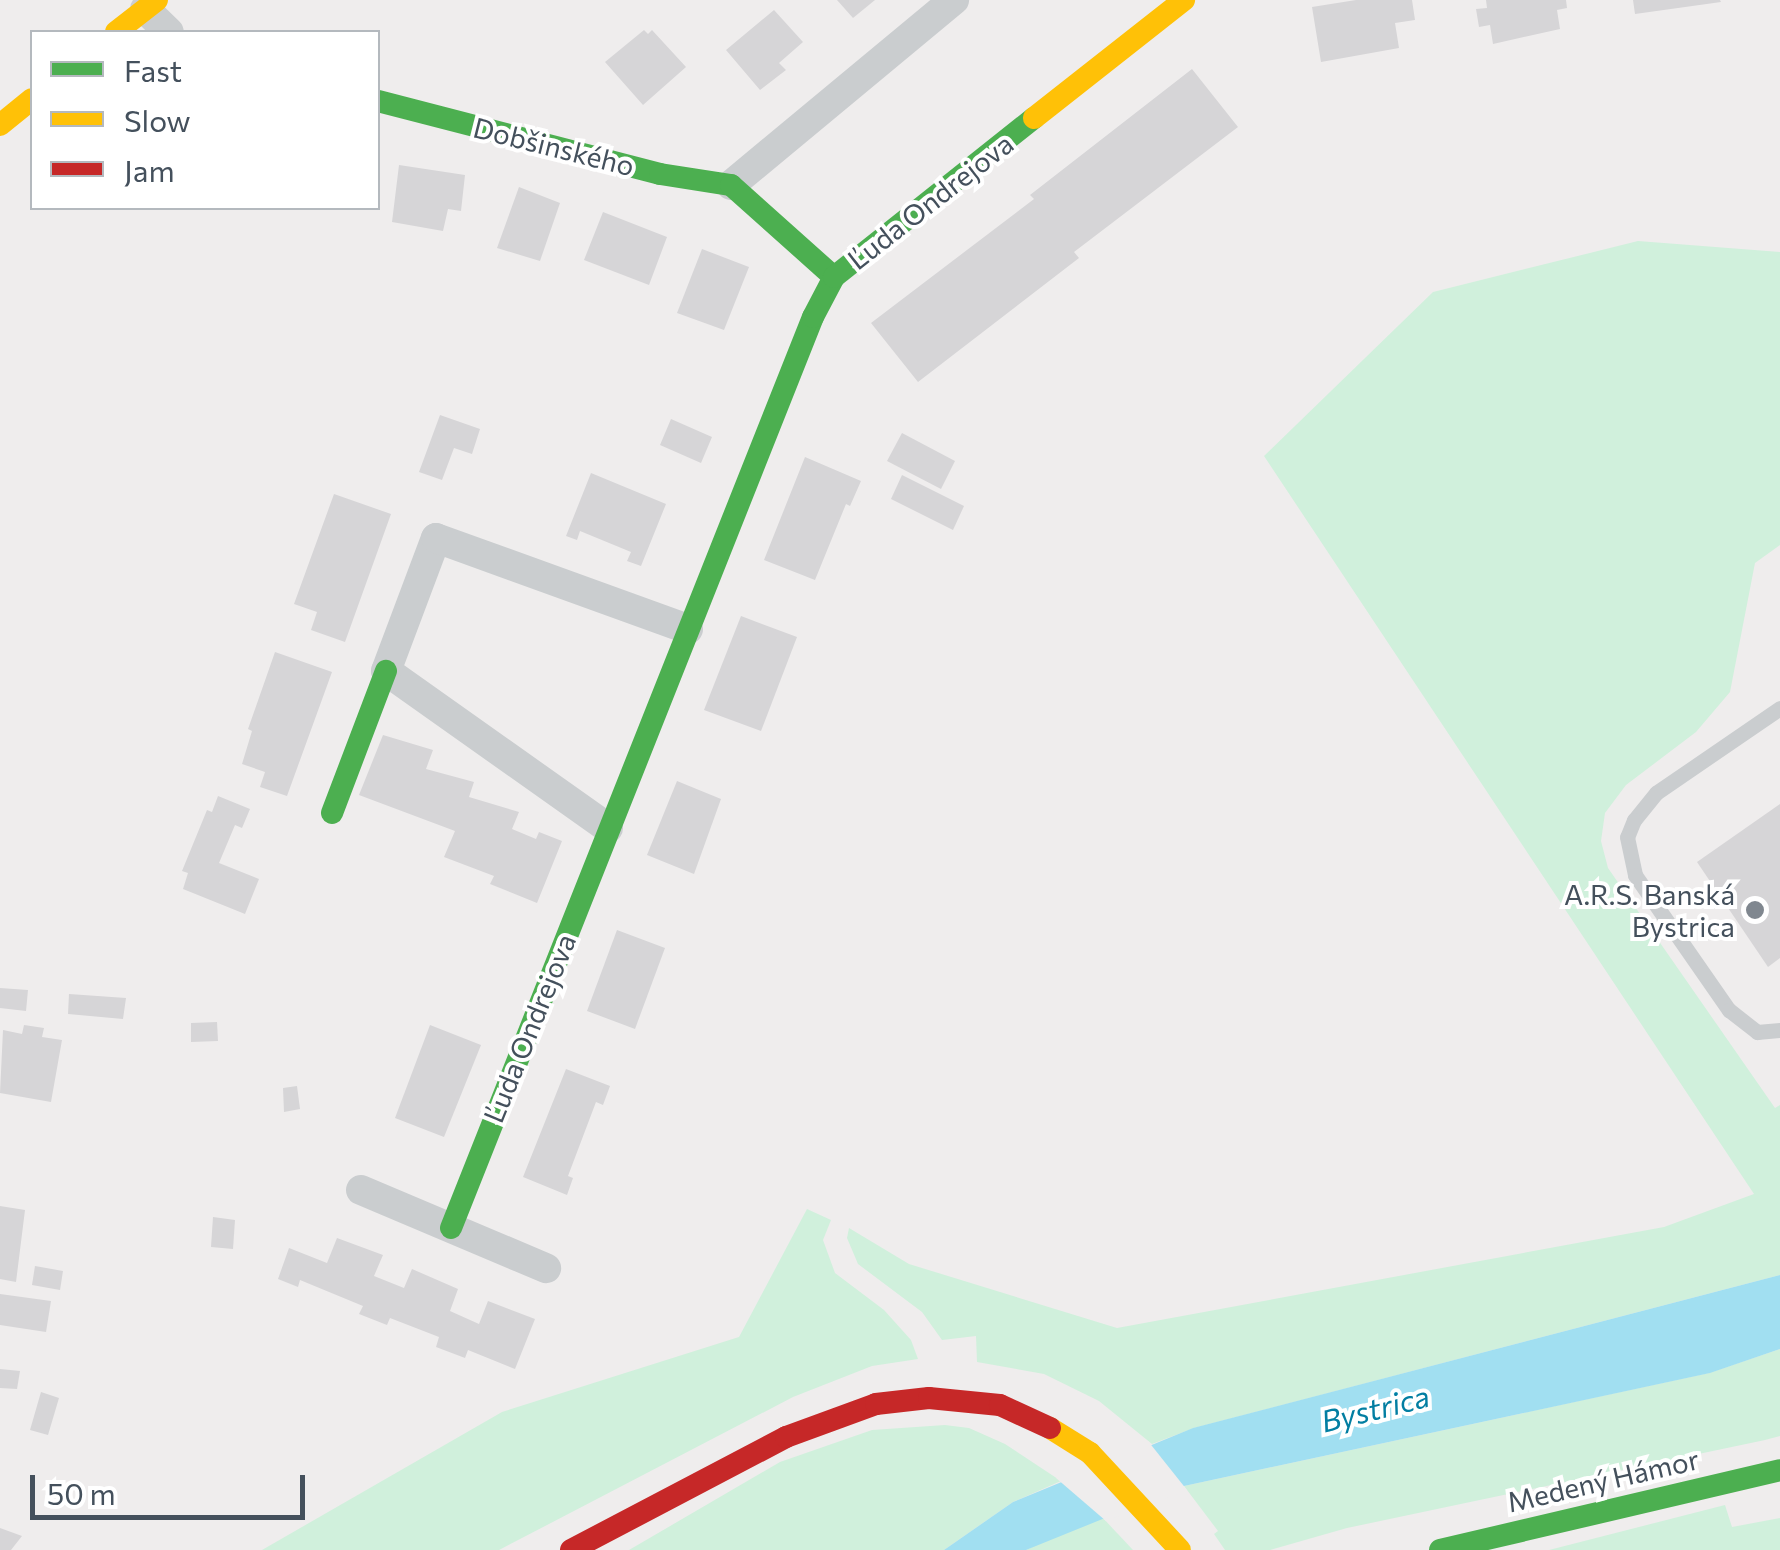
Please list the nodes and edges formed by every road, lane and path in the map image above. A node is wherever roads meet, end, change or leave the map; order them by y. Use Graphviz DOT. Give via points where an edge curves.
graph roads {
  1 [pos="954,0"];
  2 [pos="1184,0"];
  3 [pos="151,5"];
  4 [pos="119,30"];
  5 [pos="168,30"];
  6 [pos="30,101"];
  7 [pos="380,102"];
  8 [pos="0,125"];
  9 [pos="731,184"];
  10 [pos="834,277"];
  11 [pos="688,629"];
  12 [pos="386,671"];
  13 [pos="1780,708"];
  14 [pos="332,813"];
  15 [pos="608,828"];
  16 [pos="1780,1030"];
  17 [pos="362,1190"];
  18 [pos="451,1228"];
  19 [pos="546,1268"];
  20 [pos="1780,1470"];
  21 [pos="571,1550"];
  22 [pos="1180,1550"];
  23 [pos="1440,1550"];
  1 -- 9 [label="street"];
  2 -- 10 [label="street, Ľuda Ondrejova"];
  3 -- 4 [label="street"];
  3 -- 5 [label="street"];
  6 -- 8 [label="street"];
  7 -- 9 [label="street, Dobšinského" via="660,174"];
  9 -- 10 [label="street"];
  10 -- 11 [label="street, Ľuda Ondrejova"];
  11 -- 12 [label="street" via="436,538"];
  11 -- 15 [label="street, Ľuda Ondrejova"];
  12 -- 14 [label="street"];
  12 -- 15 [label="street"];
  13 -- 16 [label="lane" via="1656,793 1627,836 1635,875 1730,1010 1758,1032"];
  15 -- 18 [label="street, Ľuda Ondrejova"];
  17 -- 18 [label="street"];
  18 -- 19 [label="street"];
  20 -- 23 [label="street, Medený Hámor"];
  21 -- 22 [label="street" via="786,1437 876,1404 937,1398 1000,1405 1090,1454"];
}
